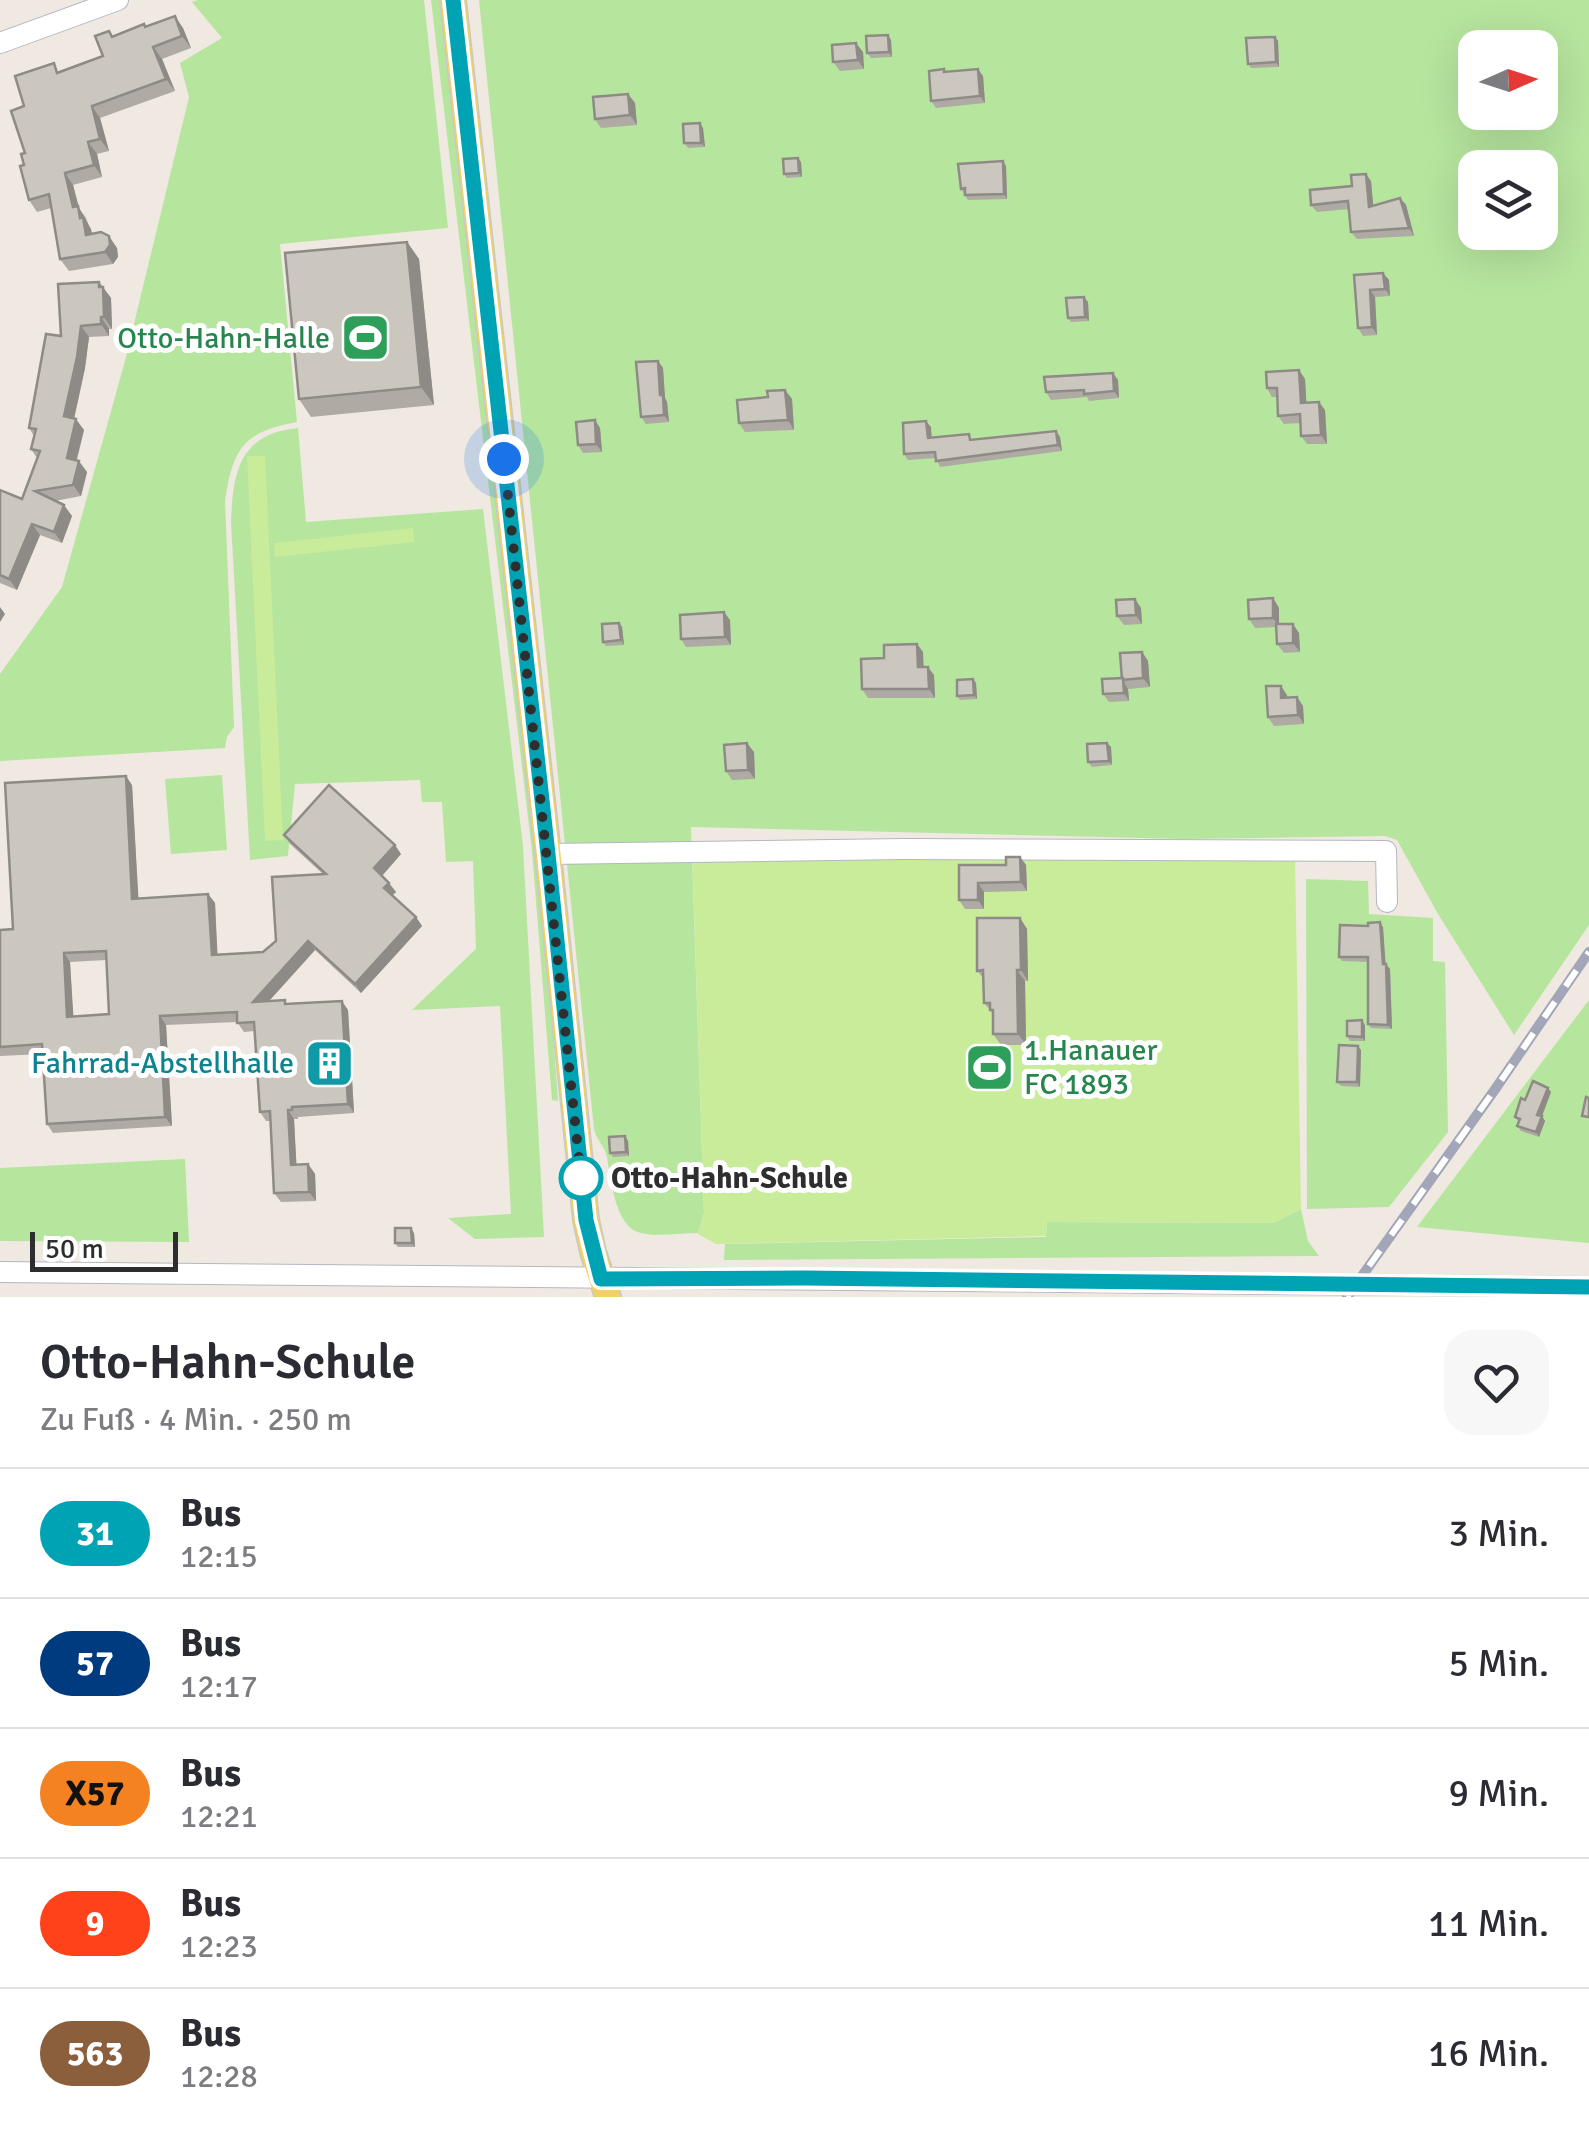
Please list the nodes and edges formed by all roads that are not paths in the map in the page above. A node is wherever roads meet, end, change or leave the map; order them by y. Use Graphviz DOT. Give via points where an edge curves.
graph roads {
  1 [pos="118,0"];
  2 [pos="453,0"];
  3 [pos="0,42"];
  4 [pos="548,854"];
  5 [pos="1388,902"];
  6 [pos="0,1272"];
  7 [pos="1589,1287"];
  8 [pos="604,1288"];
  1 -- 3 [label="street"];
  2 -- 4 [label="main road"];
  4 -- 5 [label="street" via="1386,851"];
  4 -- 8 [label="main road" via="586,1220"];
  6 -- 8 [label="street"];
  7 -- 8 [label="street, bridge" via="804,1278"];
}
